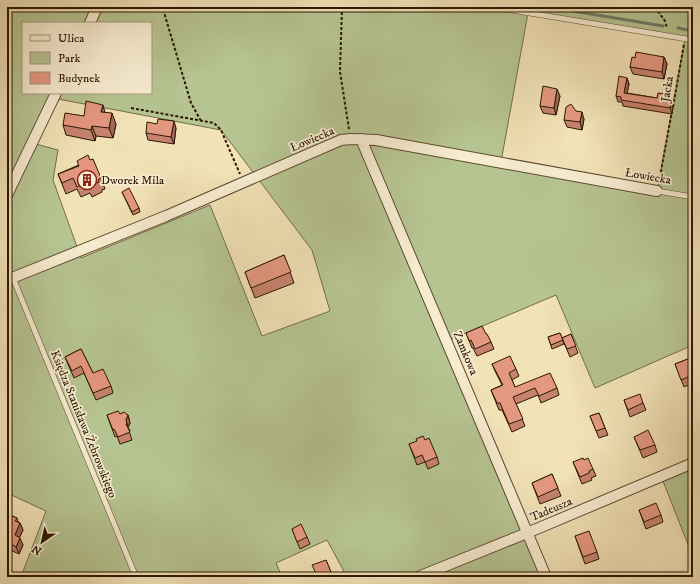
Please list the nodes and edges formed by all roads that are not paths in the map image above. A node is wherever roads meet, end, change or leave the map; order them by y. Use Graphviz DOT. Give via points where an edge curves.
graph roads {
  1 [pos="97,7"];
  2 [pos="493,7"];
  3 [pos="90,22"];
  4 [pos="693,40"];
  5 [pos="56,94"];
  6 [pos="356,139"];
  7 [pos="657,191"];
  8 [pos="7,195"];
  9 [pos="693,197"];
  10 [pos="10,279"];
  11 [pos="693,463"];
  12 [pos="527,533"];
  13 [pos="136,577"];
  14 [pos="418,577"];
  15 [pos="546,577"];
  1 -- 3 [label="street"];
  2 -- 4 [label="lane"];
  5 -- 8 [label="street"];
  6 -- 7 [label="street, Łowiecka" via="376,140"];
  6 -- 10 [label="street, Łowiecka" via="341,140"];
  6 -- 12 [label="street, Zamkowa"];
  7 -- 9 [label="lane, Łowiecka"];
  10 -- 13 [label="lane, Księdza Stanisława Żebrowskiego"];
  11 -- 12 [label="street, Tadeusza"];
  12 -- 14 [label="street, Tadeusza"];
  12 -- 15 [label="street, Zamkowa"];
}
